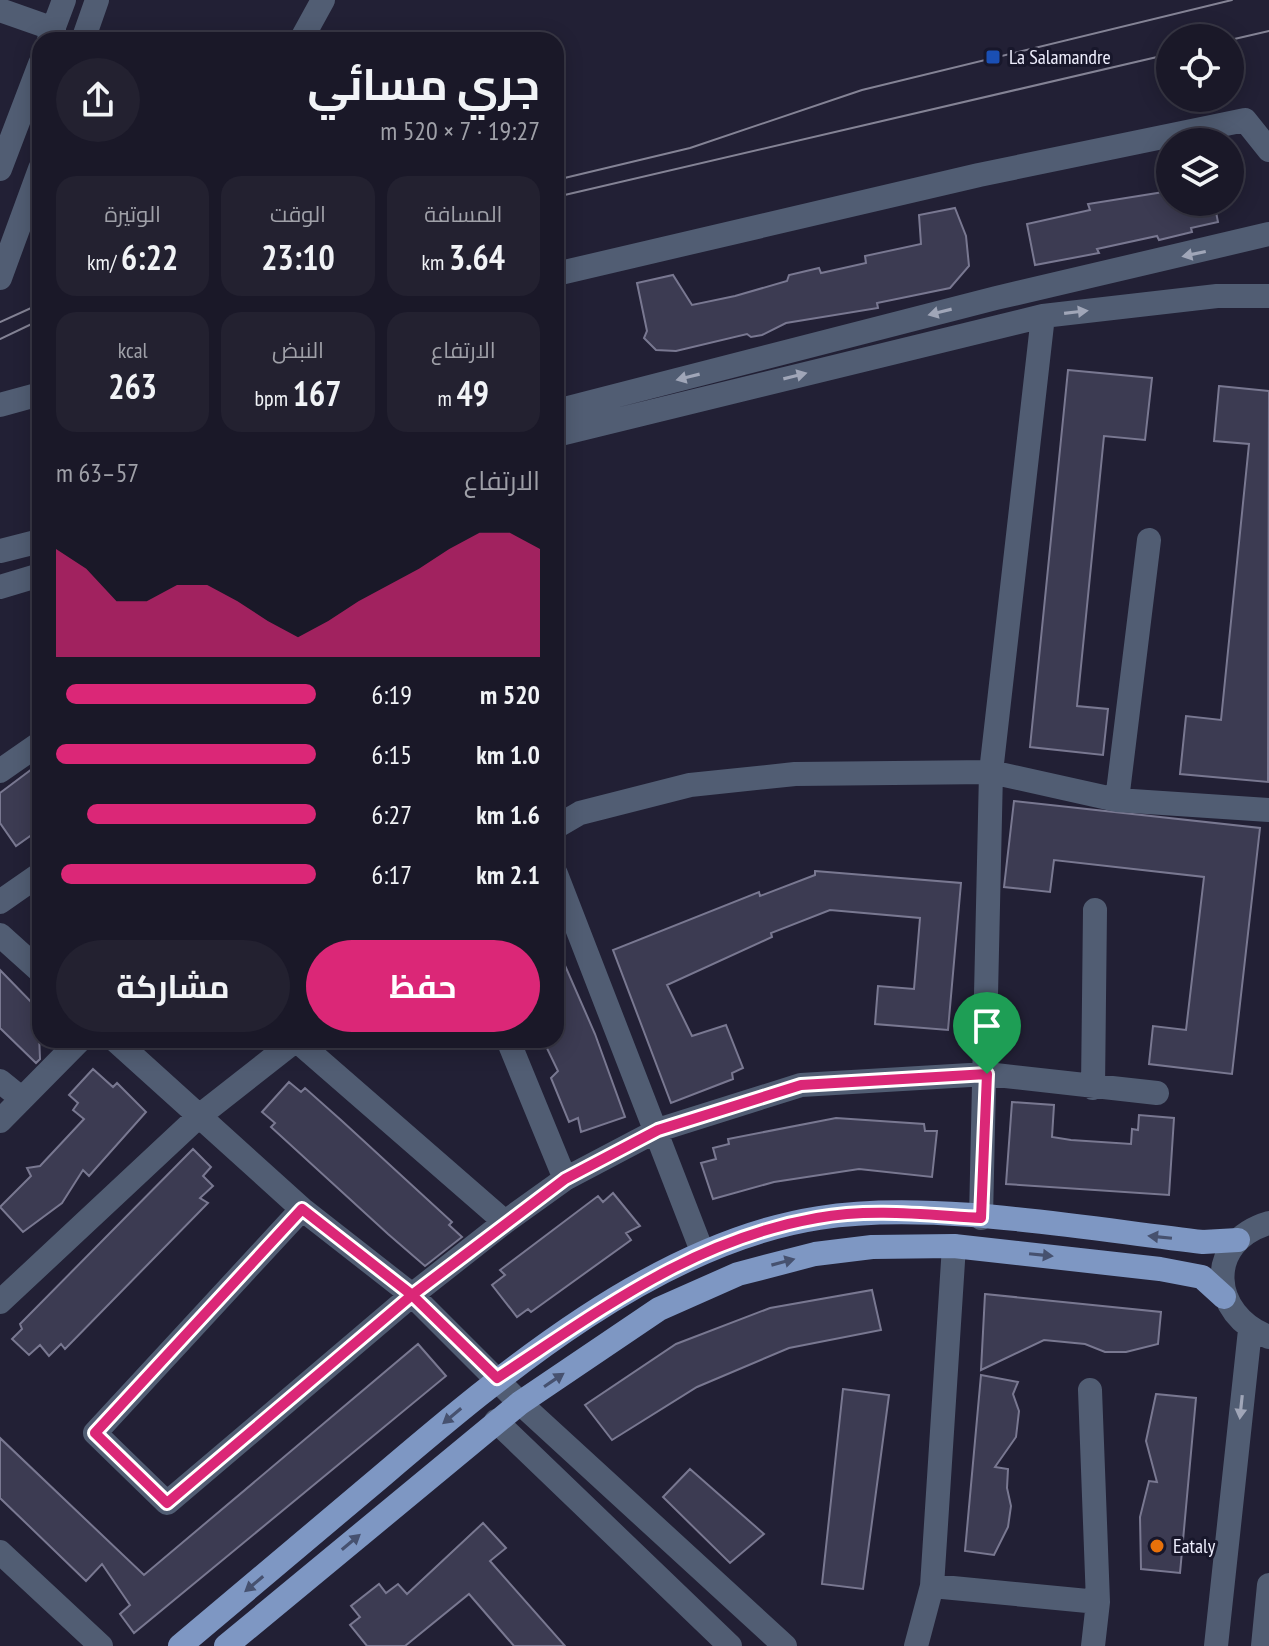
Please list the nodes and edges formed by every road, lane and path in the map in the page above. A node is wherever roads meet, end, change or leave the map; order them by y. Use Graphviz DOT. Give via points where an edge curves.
graph roads {
  1 [pos="64,0"];
  2 [pos="97,0"];
  3 [pos="323,0"];
  4 [pos="0,10"];
  5 [pos="48,32"];
  6 [pos="53,32"];
  7 [pos="86,32"];
  8 [pos="305,32"];
  9 [pos="32,85"];
  10 [pos="1269,150"];
  11 [pos="0,169"];
  12 [pos="32,194"];
  13 [pos="1269,234"];
  14 [pos="564,272"];
  15 [pos="0,278"];
  16 [pos="1269,296"];
  17 [pos="1043,316"];
  18 [pos="32,396"];
  19 [pos="0,405"];
  20 [pos="564,409"];
  21 [pos="564,433"];
  22 [pos="1149,540"];
  23 [pos="32,543"];
  24 [pos="0,551"];
  25 [pos="32,577"];
  26 [pos="0,587"];
  27 [pos="32,749"];
  28 [pos="0,771"];
  29 [pos="991,772"];
  30 [pos="1117,800"];
  31 [pos="1269,810"];
  32 [pos="564,822"];
  33 [pos="32,880"];
  34 [pos="564,894"];
  35 [pos="0,902"];
  36 [pos="1095,910"];
  37 [pos="0,935"];
  38 [pos="32,964"];
  39 [pos="72,1048"];
  40 [pos="124,1048"];
  41 [pos="286,1048"];
  42 [pos="305,1048"];
  43 [pos="511,1048"];
  44 [pos="987,1074"];
  45 [pos="0,1081"];
  46 [pos="1093,1088"];
  47 [pos="1157,1093"];
  48 [pos="21,1098"];
  49 [pos="198,1117"];
  50 [pos="0,1121"];
  51 [pos="658,1130"];
  52 [pos="565,1179"];
  53 [pos="1269,1206"];
  54 [pos="302,1209"];
  55 [pos="981,1218"];
  56 [pos="505,1222"];
  57 [pos="1254,1230"];
  58 [pos="954,1246"];
  59 [pos="702,1251"];
  60 [pos="412,1295"];
  61 [pos="1224,1297"];
  62 [pos="0,1302"];
  63 [pos="1259,1334"];
  64 [pos="497,1378"];
  65 [pos="1090,1390"];
  66 [pos="520,1403"];
  67 [pos="496,1421"];
  68 [pos="0,1552"];
  69 [pos="1269,1585"];
  70 [pos="932,1586"];
  71 [pos="1098,1602"];
  72 [pos="101,1646"];
  73 [pos="180,1646"];
  74 [pos="226,1646"];
  75 [pos="730,1646"];
  76 [pos="785,1646"];
  77 [pos="916,1646"];
  78 [pos="1093,1646"];
  79 [pos="1216,1646"];
  80 [pos="1263,1646"];
  1 -- 6 [label="street"];
  2 -- 7 [label="street"];
  3 -- 8 [label="street"];
  4 -- 5 [label="street"];
  9 -- 11 [label="street"];
  10 -- 14 [label="street" via="1245,120 979,175"];
  12 -- 15 [label="street"];
  13 -- 20 [label="street, one-way"];
  17 -- 16 [label="street, one-way" via="1217,296"];
  21 -- 17 [label="street, one-way"];
  17 -- 29 [label="street"];
  18 -- 19 [label="street"];
  22 -- 30 [label="street"];
  23 -- 24 [label="street"];
  25 -- 26 [label="street"];
  27 -- 28 [label="street"];
  29 -- 30 [label="street"];
  29 -- 32 [label="street" via="795,774 690,785 580,813"];
  29 -- 44 [label="street"];
  30 -- 31 [label="street"];
  33 -- 35 [label="street"];
  34 -- 51 [label="street"];
  36 -- 46 [label="street"];
  37 -- 38 [label="street"];
  39 -- 48 [label="street"];
  40 -- 49 [label="street"];
  41 -- 49 [label="street"];
  42 -- 56 [label="street"];
  43 -- 52 [label="street"];
  44 -- 46 [label="street"];
  44 -- 51 [label="street" via="801,1085"];
  44 -- 55 [label="street"];
  45 -- 48 [label="street"];
  46 -- 47 [label="street"];
  48 -- 50 [label="street"];
  49 -- 54 [label="street"];
  49 -- 62 [label="street"];
  51 -- 52 [label="street"];
  51 -- 59 [label="street"];
  52 -- 56 [label="street"];
  53 -- 57 [label="street"];
  54 -- 60 [label="street"];
  54 -- 60 [label="street" via="95,1433 167,1503"];
  57 -- 55 [label="main road, one-way" via="1203,1242"];
  55 -- 59 [label="main road" via="876,1213 818,1218"];
  56 -- 60 [label="street"];
  57 -- 61 [label="street" via="1226,1257"];
  58 -- 61 [label="main road, one-way" via="1160,1269 1202,1277"];
  66 -- 58 [label="main road, one-way" via="659,1309 738,1274 815,1254"];
  58 -- 70 [label="street"];
  59 -- 64 [label="main road" via="652,1277"];
  60 -- 64 [label="street"];
  61 -- 63 [label="street" via="1233,1314"];
  63 -- 79 [label="street, one-way"];
  64 -- 66 [label="street"];
  64 -- 73 [label="main road, one-way"];
  65 -- 71 [label="street"];
  66 -- 67 [label="main road"];
  66 -- 76 [label="street"];
  74 -- 67 [label="main road, one-way"];
  67 -- 75 [label="street"];
  68 -- 72 [label="street"];
  69 -- 80 [label="street"];
  70 -- 71 [label="street"];
  70 -- 77 [label="street"];
  71 -- 78 [label="street"];
}
